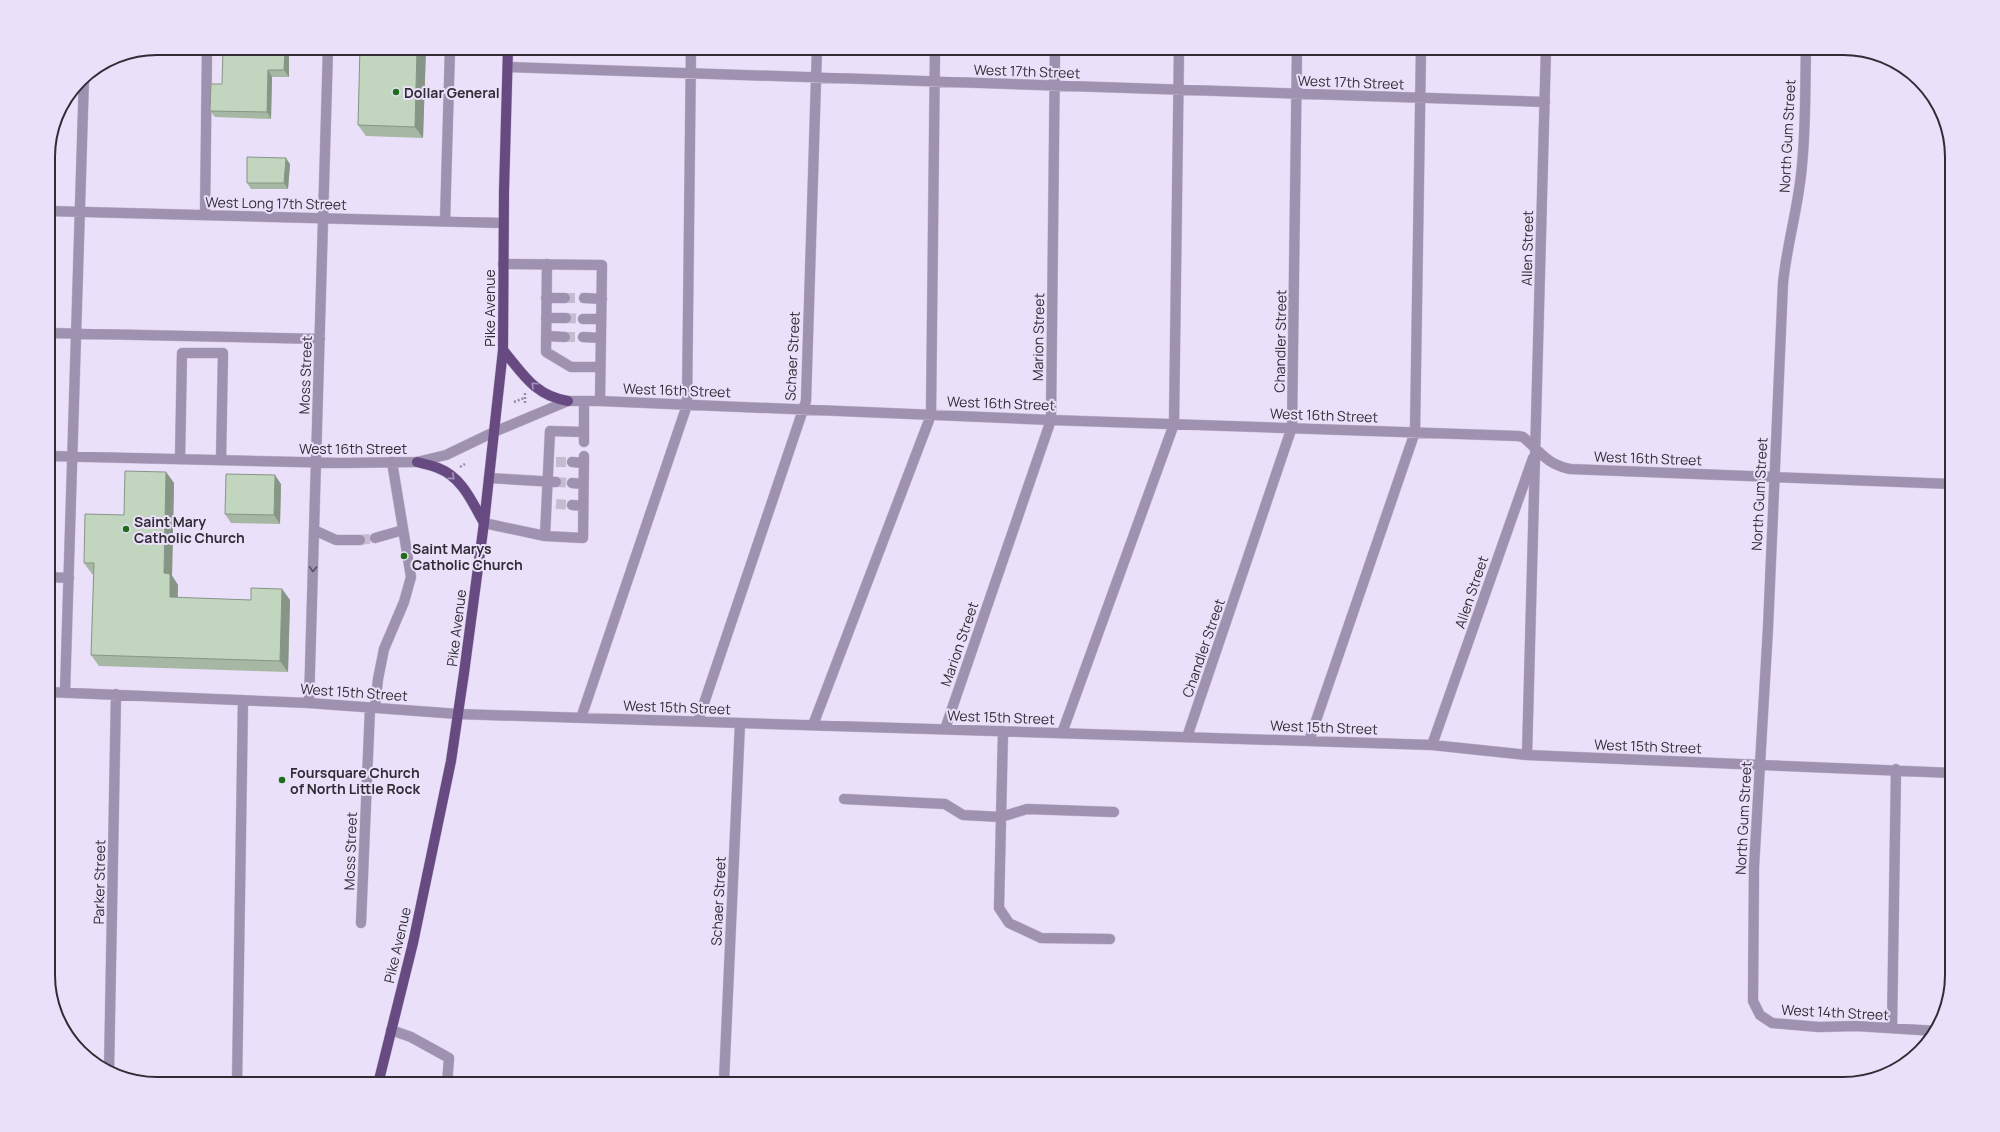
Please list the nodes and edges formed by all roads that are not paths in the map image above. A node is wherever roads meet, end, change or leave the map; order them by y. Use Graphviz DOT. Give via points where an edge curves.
graph roads {
  1 [pos="207,55"];
  2 [pos="328,55"];
  3 [pos="450,55"];
  4 [pos="508,55"];
  5 [pos="692,55"];
  6 [pos="817,55"];
  7 [pos="935,55"];
  8 [pos="1055,55"];
  9 [pos="1179,55"];
  10 [pos="1297,55"];
  11 [pos="1421,55"];
  12 [pos="1546,55"];
  13 [pos="1806,55"];
  14 [pos="508,67"];
  15 [pos="691,73"];
  16 [pos="816,77"];
  17 [pos="935,82"];
  18 [pos="84,86"];
  19 [pos="1055,86"];
  20 [pos="1178,90"];
  21 [pos="1297,94"];
  22 [pos="1420,98"];
  23 [pos="1545,102"];
  24 [pos="55,211"];
  25 [pos="80,212"];
  26 [pos="205,215"];
  27 [pos="324,218"];
  28 [pos="445,221"];
  29 [pos="503,223"];
  30 [pos="503,264"];
  31 [pos="547,264"];
  32 [pos="546,298"];
  33 [pos="565,298"];
  34 [pos="584,298"];
  35 [pos="602,299"];
  36 [pos="546,318"];
  37 [pos="566,318"];
  38 [pos="602,318"];
  39 [pos="583,319"];
  40 [pos="55,333"];
  41 [pos="76,334"];
  42 [pos="547,336"];
  43 [pos="566,336"];
  44 [pos="583,337"];
  45 [pos="601,338"];
  46 [pos="320,340"];
  47 [pos="503,350"];
  48 [pos="600,368"];
  49 [pos="568,401"];
  50 [pos="584,401"];
  51 [pos="600,401"];
  52 [pos="687,405"];
  53 [pos="803,409"];
  54 [pos="931,415"];
  55 [pos="1051,420"];
  56 [pos="1174,424"];
  57 [pos="1292,428"];
  58 [pos="494,432"];
  59 [pos="1415,432"];
  60 [pos="1536,448"];
  61 [pos="55,456"];
  62 [pos="72,456"];
  63 [pos="180,459"];
  64 [pos="221,460"];
  65 [pos="316,462"];
  66 [pos="392,462"];
  67 [pos="417,462"];
  68 [pos="572,462"];
  69 [pos="1774,477"];
  70 [pos="489,478"];
  71 [pos="552,482"];
  72 [pos="572,483"];
  73 [pos="584,484"];
  74 [pos="1945,484"];
  75 [pos="572,505"];
  76 [pos="584,506"];
  77 [pos="484,523"];
  78 [pos="314,530"];
  79 [pos="403,530"];
  80 [pos="545,536"];
  81 [pos="374,538"];
  82 [pos="360,540"];
  83 [pos="55,577"];
  84 [pos="69,578"];
  85 [pos="55,692"];
  86 [pos="65,692"];
  87 [pos="116,694"];
  88 [pos="243,700"];
  89 [pos="309,703"];
  90 [pos="373,708"];
  91 [pos="458,714"];
  92 [pos="582,718"];
  93 [pos="698,721"];
  94 [pos="740,723"];
  95 [pos="813,725"];
  96 [pos="945,729"];
  97 [pos="1003,731"];
  98 [pos="1062,733"];
  99 [pos="1187,737"];
  100 [pos="1309,741"];
  101 [pos="1432,745"];
  102 [pos="1527,755"];
  103 [pos="1760,764"];
  104 [pos="1896,770"];
  105 [pos="1945,773"];
  106 [pos="844,799"];
  107 [pos="1114,812"];
  108 [pos="1001,817"];
  109 [pos="361,923"];
  110 [pos="1110,939"];
  111 [pos="1754,943"];
  112 [pos="1892,1028"];
  113 [pos="391,1030"];
  114 [pos="1929,1030"];
  115 [pos="109,1065"];
  116 [pos="237,1077"];
  117 [pos="380,1077"];
  118 [pos="448,1077"];
  119 [pos="724,1077"];
  1 -- 26 [label="street"];
  2 -- 27 [label="street, Moss Street"];
  3 -- 28 [label="street"];
  4 -- 14 [label="main road, Pike Avenue"];
  5 -- 15 [label="street"];
  6 -- 16 [label="street, Schaer Street"];
  7 -- 17 [label="street"];
  8 -- 19 [label="street, Marion Street"];
  9 -- 20 [label="street"];
  10 -- 21 [label="street, Chandler Street"];
  11 -- 22 [label="street"];
  12 -- 23 [label="street, Allen Street"];
  13 -- 69 [label="street, North Gum Street" via="1803,163 1783,283"];
  14 -- 15 [label="street, West 17th Street"];
  14 -- 29 [label="main road, Pike Avenue"];
  15 -- 16 [label="street, West 17th Street"];
  15 -- 52 [label="street"];
  16 -- 17 [label="street, West 17th Street"];
  16 -- 53 [label="street, Schaer Street" via="806,401"];
  17 -- 19 [label="street, West 17th Street"];
  17 -- 54 [label="street"];
  18 -- 25 [label="street"];
  19 -- 20 [label="street, West 17th Street"];
  19 -- 55 [label="street, Marion Street"];
  20 -- 21 [label="street, West 17th Street"];
  20 -- 56 [label="street"];
  21 -- 22 [label="street, West 17th Street"];
  21 -- 57 [label="street, Chandler Street"];
  22 -- 23 [label="street, West 17th Street"];
  22 -- 59 [label="street"];
  23 -- 60 [label="street, Allen Street"];
  24 -- 25 [label="street, West Long 17th Street"];
  25 -- 26 [label="street, West Long 17th Street"];
  25 -- 41 [label="street"];
  26 -- 27 [label="street, West Long 17th Street"];
  27 -- 28 [label="street, West Long 17th Street"];
  27 -- 46 [label="street, Moss Street"];
  28 -- 29 [label="street, West Long 17th Street"];
  29 -- 30 [label="main road, Pike Avenue"];
  30 -- 31 [label="street"];
  30 -- 47 [label="main road, Pike Avenue"];
  31 -- 32 [label="street"];
  31 -- 35 [label="street" via="602,265"];
  32 -- 33 [label="street"];
  32 -- 36 [label="street"];
  34 -- 35 [label="street"];
  35 -- 38 [label="street"];
  36 -- 37 [label="street"];
  36 -- 42 [label="street"];
  38 -- 39 [label="street"];
  38 -- 45 [label="street"];
  40 -- 41 [label="street"];
  41 -- 46 [label="street"];
  41 -- 62 [label="street"];
  42 -- 43 [label="street"];
  42 -- 48 [label="street" via="546,352 571,367"];
  44 -- 45 [label="street"];
  45 -- 48 [label="street"];
  46 -- 65 [label="street, Moss Street"];
  49 -- 47 [label="main road, one-way" via="544,394 531,384"];
  47 -- 58 [label="main road, Pike Avenue"];
  48 -- 51 [label="street"];
  49 -- 50 [label="street, West 16th Street"];
  49 -- 58 [label="street, West 16th Street"];
  50 -- 51 [label="street, West 16th Street"];
  50 -- 71 [label="street" via="584,437 550,431"];
  51 -- 52 [label="street, West 16th Street"];
  52 -- 53 [label="street, West 16th Street"];
  52 -- 92 [label="street"];
  53 -- 54 [label="street, West 16th Street"];
  53 -- 93 [label="street, Schaer Street"];
  54 -- 55 [label="street, West 16th Street"];
  54 -- 95 [label="street"];
  55 -- 56 [label="street, West 16th Street"];
  55 -- 96 [label="street, Marion Street"];
  56 -- 57 [label="street, West 16th Street"];
  56 -- 98 [label="street"];
  57 -- 59 [label="street, West 16th Street"];
  57 -- 99 [label="street, Chandler Street"];
  58 -- 67 [label="street, West 16th Street" via="446,456"];
  58 -- 70 [label="main road, Pike Avenue"];
  59 -- 60 [label="street, West 16th Street" via="1518,436"];
  59 -- 100 [label="street"];
  60 -- 69 [label="street, West 16th Street" via="1556,466 1570,469"];
  60 -- 101 [label="street, Allen Street"];
  60 -- 102 [label="street, Allen Street"];
  61 -- 62 [label="street, West 16th Street"];
  62 -- 63 [label="street, West 16th Street"];
  62 -- 84 [label="street"];
  63 -- 64 [label="street, West 16th Street"];
  63 -- 64 [label="street" via="182,353 223,354"];
  64 -- 65 [label="street, West 16th Street"];
  65 -- 66 [label="street, West 16th Street"];
  65 -- 78 [label="street, Moss Street"];
  66 -- 67 [label="street, West 16th Street"];
  66 -- 79 [label="street, Moss Street"];
  67 -- 77 [label="main road, one-way" via="450,474 464,488"];
  68 -- 73 [label="street" via="584,459"];
  69 -- 74 [label="street, West 16th Street"];
  69 -- 103 [label="street, North Gum Street"];
  70 -- 71 [label="street"];
  70 -- 77 [label="main road, Pike Avenue"];
  71 -- 80 [label="street"];
  72 -- 73 [label="street"];
  73 -- 76 [label="street"];
  75 -- 76 [label="street"];
  76 -- 80 [label="street" via="583,538"];
  77 -- 80 [label="street"];
  77 -- 91 [label="main road, Pike Avenue"];
  78 -- 82 [label="street" via="336,540"];
  78 -- 89 [label="street, Moss Street, one-way"];
  79 -- 81 [label="street"];
  79 -- 90 [label="street, Moss Street" via="411,577 404,602 384,649"];
  83 -- 84 [label="street"];
  84 -- 86 [label="street"];
  85 -- 86 [label="street, West 15th Street"];
  86 -- 87 [label="street, West 15th Street"];
  87 -- 88 [label="street, West 15th Street"];
  87 -- 115 [label="street, Parker Street"];
  88 -- 89 [label="street, West 15th Street"];
  88 -- 116 [label="street"];
  89 -- 90 [label="street, West 15th Street"];
  90 -- 91 [label="street, West 15th Street"];
  90 -- 109 [label="street, Moss Street"];
  91 -- 92 [label="street, West 15th Street"];
  91 -- 113 [label="main road, Pike Avenue" via="451,761 413,943"];
  92 -- 93 [label="street, West 15th Street"];
  93 -- 94 [label="street, West 15th Street"];
  94 -- 95 [label="street, West 15th Street"];
  94 -- 119 [label="street, Schaer Street"];
  95 -- 96 [label="street, West 15th Street"];
  96 -- 97 [label="street, West 15th Street"];
  97 -- 98 [label="street, West 15th Street"];
  97 -- 108 [label="street"];
  98 -- 99 [label="street, West 15th Street"];
  99 -- 100 [label="street, West 15th Street"];
  100 -- 101 [label="street, West 15th Street"];
  101 -- 102 [label="street, West 15th Street"];
  102 -- 103 [label="street, West 15th Street"];
  103 -- 104 [label="street, West 15th Street"];
  103 -- 111 [label="street, North Gum Street" via="1754,867"];
  104 -- 105 [label="street, West 15th Street"];
  104 -- 112 [label="street"];
  106 -- 108 [label="street" via="944,804 963,816"];
  107 -- 108 [label="street" via="1027,809"];
  108 -- 110 [label="street" via="999,908 1009,923 1041,938"];
  111 -- 112 [label="street, West 14th Street" via="1753,1001 1760,1015 1768,1021 1819,1027"];
  112 -- 114 [label="street, West 14th Street"];
  113 -- 117 [label="main road, Pike Avenue"];
  113 -- 118 [label="street" via="411,1037 449,1058"];
}
